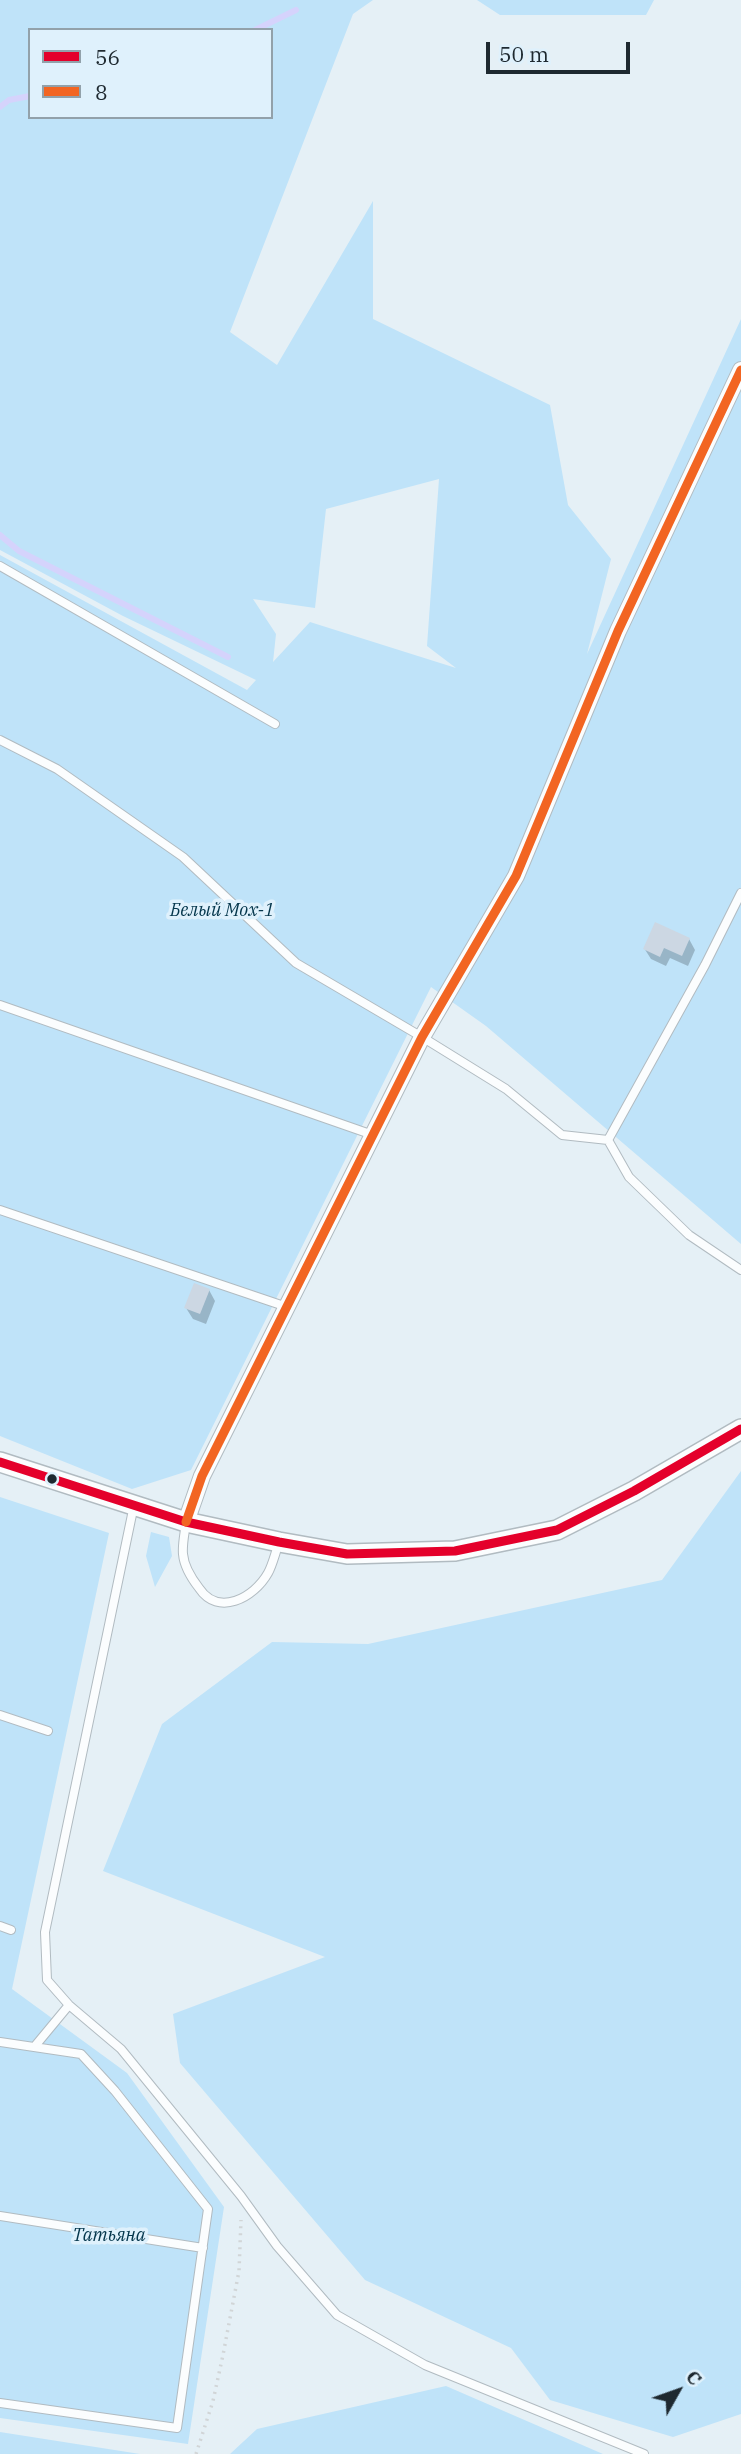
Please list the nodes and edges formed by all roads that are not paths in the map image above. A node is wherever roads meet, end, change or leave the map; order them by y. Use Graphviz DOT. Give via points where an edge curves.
graph roads {
  1 [pos="741,370"];
  2 [pos="0,566"];
  3 [pos="275,724"];
  4 [pos="0,740"];
  5 [pos="741,893"];
  6 [pos="0,1004"];
  7 [pos="422,1037"];
  8 [pos="373,1135"];
  9 [pos="608,1140"];
  10 [pos="0,1210"];
  11 [pos="741,1269"];
  12 [pos="286,1307"];
  13 [pos="741,1429"];
  14 [pos="0,1462"];
  15 [pos="134,1505"];
  16 [pos="186,1522"];
  17 [pos="279,1542"];
  18 [pos="0,1715"];
  19 [pos="48,1731"];
  20 [pos="0,1926"];
  21 [pos="11,1930"];
  22 [pos="69,2005"];
  23 [pos="0,2042"];
  24 [pos="35,2046"];
  25 [pos="0,2216"];
  26 [pos="203,2248"];
  27 [pos="0,2403"];
  28 [pos="644,2454"];
  1 -- 7 [label="street" via="618,631 516,876"];
  2 -- 3 [label="lane"];
  4 -- 7 [label="lane" via="57,769 183,857 296,963"];
  5 -- 9 [label="lane"];
  6 -- 8 [label="lane"];
  7 -- 8 [label="street"];
  7 -- 9 [label="lane" via="506,1089 562,1135"];
  8 -- 12 [label="street"];
  9 -- 11 [label="lane" via="639,1187 689,1235"];
  10 -- 12 [label="lane"];
  12 -- 16 [label="street" via="202,1476"];
  13 -- 17 [label="street" via="557,1530 454,1551 347,1554"];
  14 -- 15 [label="street"];
  15 -- 16 [label="street"];
  15 -- 22 [label="lane" via="45,1932 47,1980"];
  16 -- 17 [label="street"];
  16 -- 17 [label="lane" via="183,1556 191,1577 203,1595 217,1603 236,1602 254,1591 268,1573"];
  18 -- 19 [label="lane"];
  20 -- 21 [label="lane"];
  22 -- 24 [label="lane"];
  22 -- 28 [label="lane" via="121,2049 337,2315 425,2365"];
  23 -- 24 [label="lane"];
  24 -- 26 [label="lane" via="81,2054 115,2091 208,2209"];
  25 -- 26 [label="lane"];
  26 -- 27 [label="lane" via="177,2428"];
}
